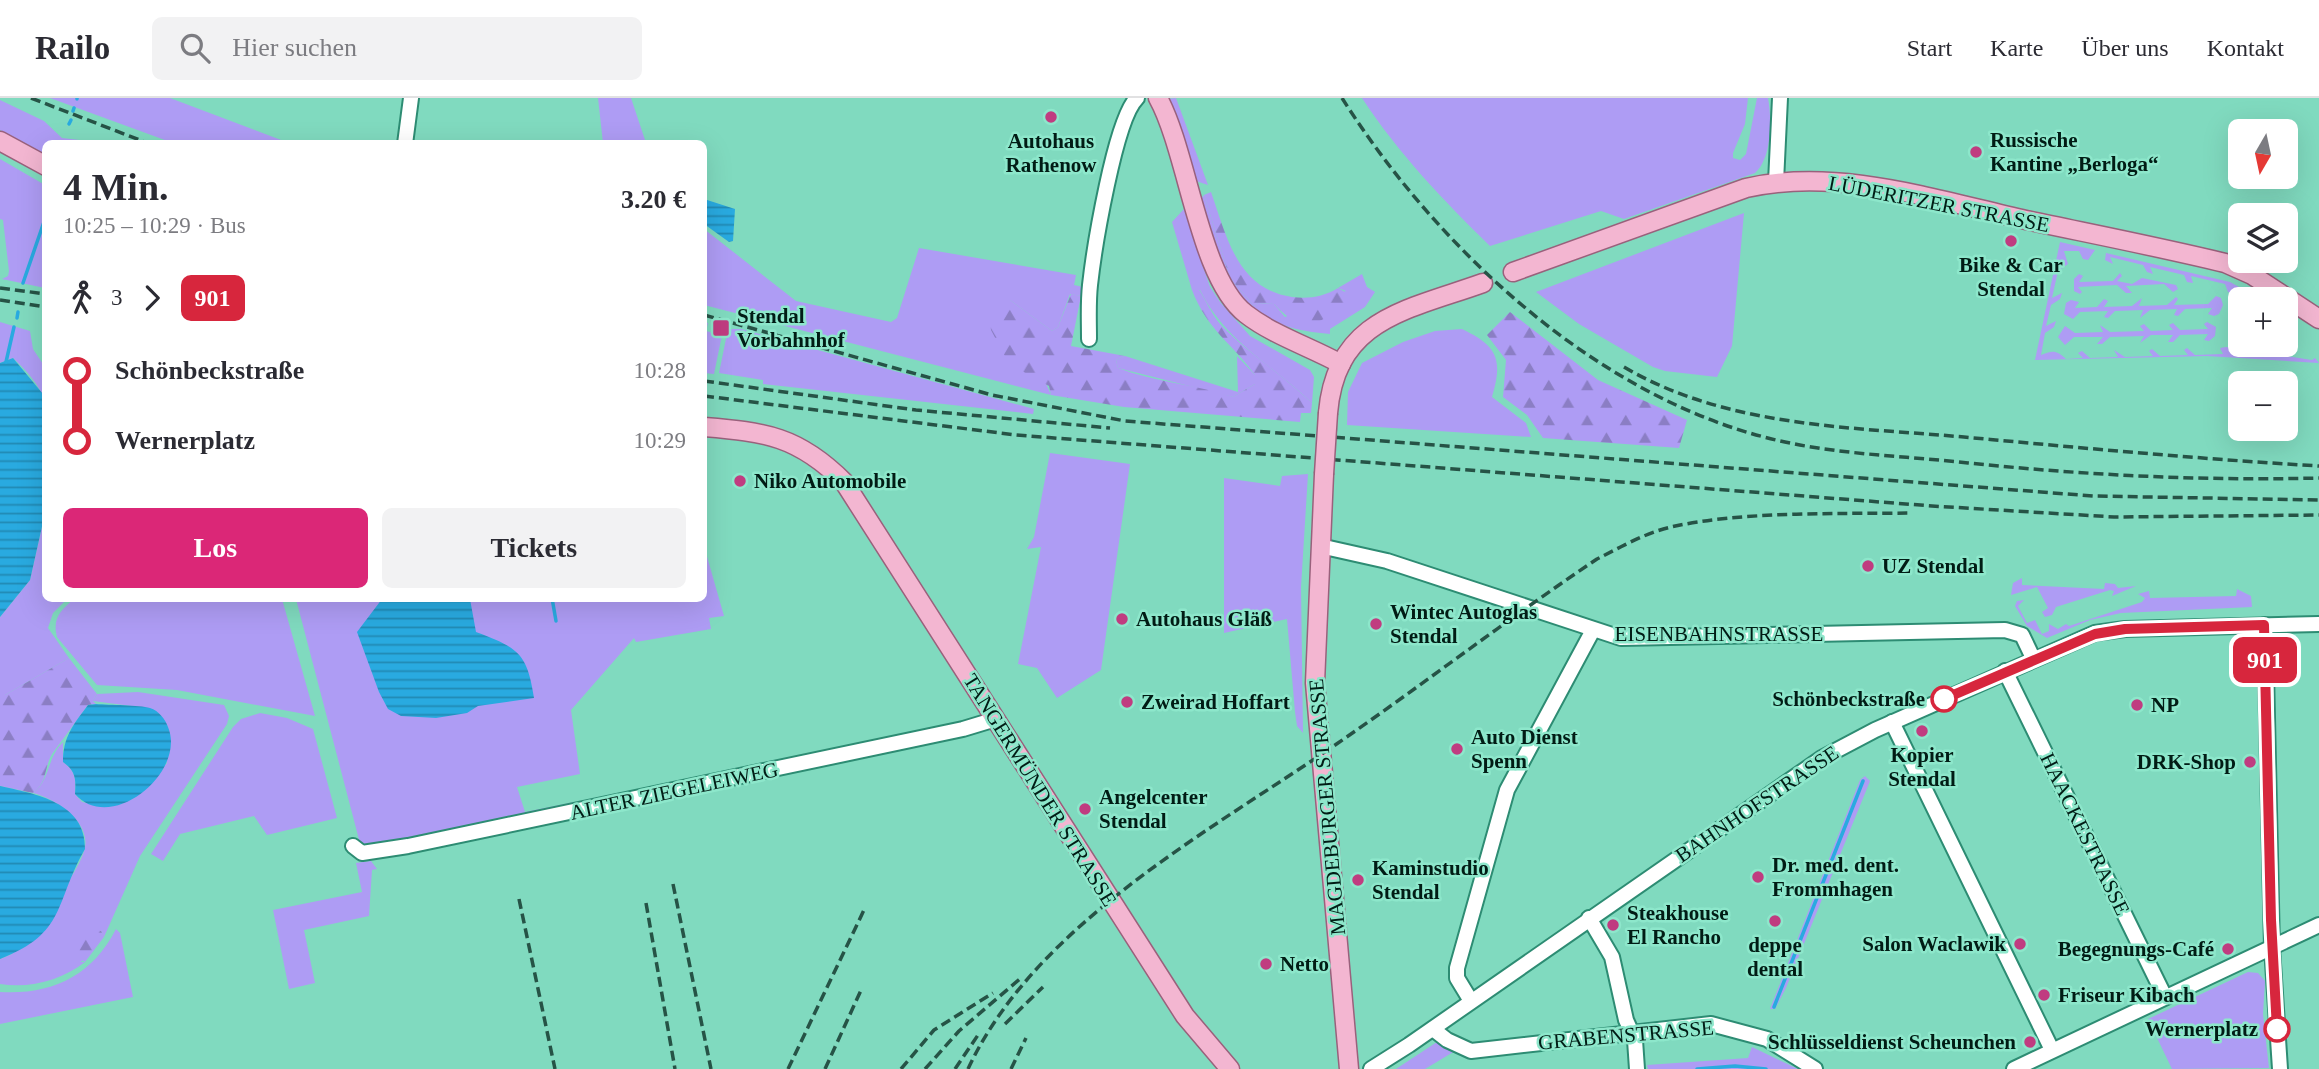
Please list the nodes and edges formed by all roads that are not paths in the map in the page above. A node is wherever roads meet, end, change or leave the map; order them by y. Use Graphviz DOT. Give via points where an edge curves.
graph roads {
  1 [pos="411,98"];
  2 [pos="1137,98"];
  3 [pos="1158,98"];
  4 [pos="1780,98"];
  5 [pos="406,140"];
  6 [pos="0,141"];
  7 [pos="42,164"];
  8 [pos="1776,182"];
  9 [pos="1513,272"];
  10 [pos="1483,283"];
  11 [pos="2319,319"];
  12 [pos="1089,339"];
  13 [pos="1341,364"];
  14 [pos="707,427"];
  15 [pos="1320,546"];
  16 [pos="2319,624"];
  17 [pos="2264,625"];
  18 [pos="1593,630"];
  19 [pos="2033,658"];
  20 [pos="2005,671"];
  21 [pos="996,719"];
  22 [pos="1892,722"];
  23 [pos="353,846"];
  24 [pos="1589,918"];
  25 [pos="2319,925"];
  26 [pos="2272,948"];
  27 [pos="2165,997"];
  28 [pos="1471,1001"];
  29 [pos="1433,1029"];
  30 [pos="1632,1031"];
  31 [pos="1209,1046"];
  32 [pos="2052,1050"];
  33 [pos="1637,1067"];
  34 [pos="1230,1069"];
  35 [pos="1243,1069"];
  36 [pos="1349,1069"];
  37 [pos="1371,1069"];
  38 [pos="1815,1069"];
  39 [pos="2014,1069"];
  40 [pos="2280,1069"];
  1 -- 5 [label="street"];
  2 -- 12 [label="street" via="1126,113 1115,156 1090,285"];
  3 -- 13 [label="main road" via="1215,266 1230,297 1247,315"];
  4 -- 8 [label="street"];
  6 -- 7 [label="main road"];
  8 -- 9 [label="main road, LÜDERITZER STRASSE" via="1714,199"];
  8 -- 11 [label="main road, LÜDERITZER STRASSE" via="1814,180 1879,189 2225,263 2252,275"];
  10 -- 13 [label="main road" via="1372,327 1357,339"];
  13 -- 15 [label="main road, bridge" via="1328,413"];
  14 -- 21 [label="main road, TANGERMÜNDER STRASSE" via="761,432 801,446 844,482"];
  15 -- 18 [label="street, EISENBAHNSTRASSE" via="1387,561"];
  15 -- 36 [label="main road, MAGDEBURGER STRASSE" via="1316,706"];
  16 -- 17 [label="street, BAHNHOFSTRASSE"];
  17 -- 19 [label="street, BAHNHOFSTRASSE" via="2108,631"];
  17 -- 26 [label="street"];
  18 -- 19 [label="street, EISENBAHNSTRASSE" via="1630,639 2011,631 2022,635"];
  18 -- 28 [label="street" via="1504,797 1457,968 1459,983"];
  19 -- 20 [label="street, BAHNHOFSTRASSE"];
  20 -- 22 [label="street, BAHNHOFSTRASSE"];
  20 -- 27 [label="street, HAACKESTRASSE"];
  21 -- 23 [label="street, ALTER ZIEGELEIWEG" via="408,846 370,853"];
  21 -- 31 [label="main road, TANGERMÜNDER STRASSE" via="1185,1016"];
  22 -- 24 [label="street, BAHNHOFSTRASSE" via="1800,772"];
  22 -- 32 [label="street"];
  24 -- 28 [label="street, BAHNHOFSTRASSE"];
  24 -- 30 [label="street" via="1612,957"];
  25 -- 26 [label="street"];
  26 -- 27 [label="street"];
  26 -- 40 [label="street"];
  27 -- 32 [label="street"];
  28 -- 29 [label="street, BAHNHOFSTRASSE"];
  29 -- 30 [label="street, GRABENSTRASSE" via="1471,1051"];
  29 -- 37 [label="street, BAHNHOFSTRASSE"];
  30 -- 33 [label="street"];
  30 -- 38 [label="street, GRABENSTRASSE" via="1704,1023 1734,1028 1768,1039"];
  31 -- 34 [label="main road, TANGERMÜNDER STRASSE"];
  31 -- 35 [label="main road, TANGERMÜNDER STRASSE"];
  32 -- 39 [label="street"];
}
